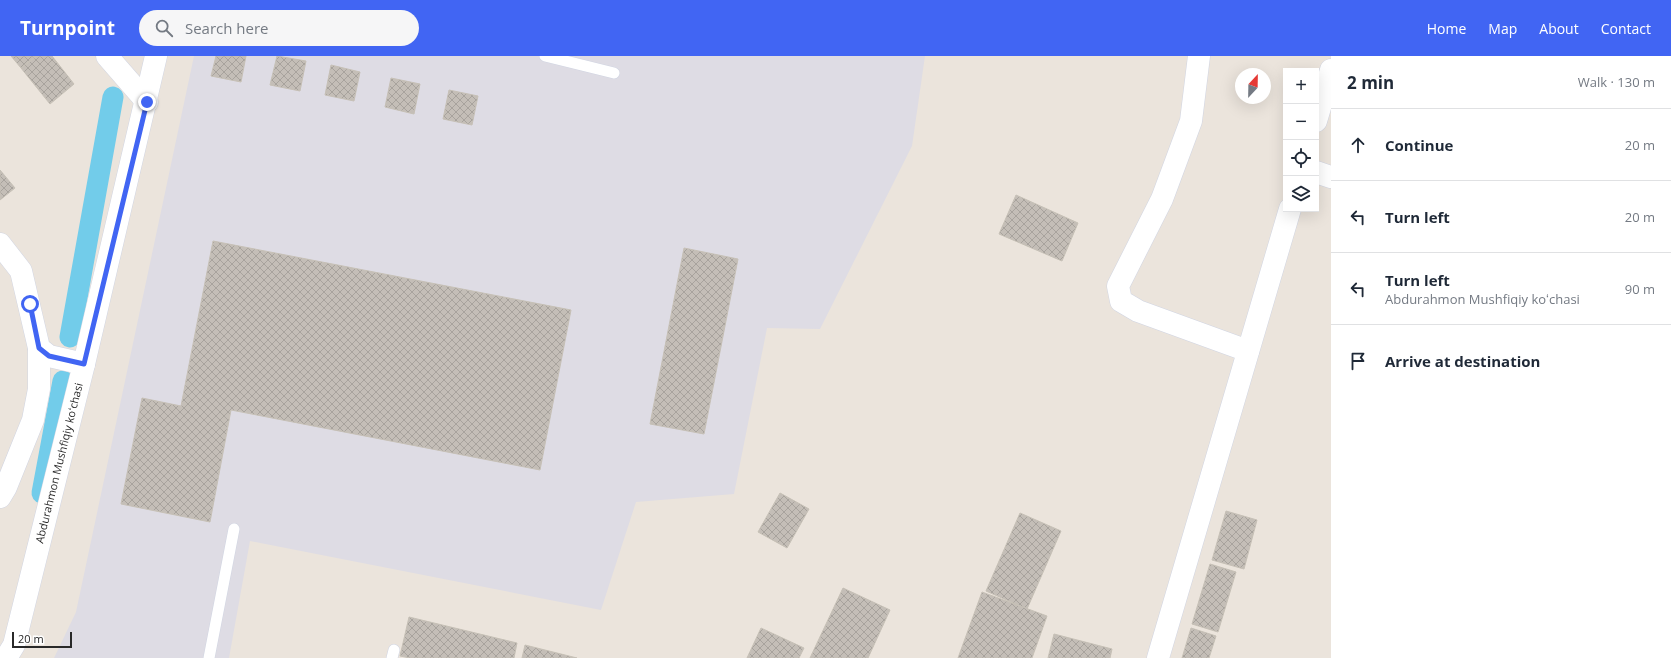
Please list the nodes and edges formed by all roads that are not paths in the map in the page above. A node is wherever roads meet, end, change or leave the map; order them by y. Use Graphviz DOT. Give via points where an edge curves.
graph roads {
  1 [pos="108,56"];
  2 [pos="156,56"];
  3 [pos="545,56"];
  4 [pos="1199,56"];
  5 [pos="1331,70"];
  6 [pos="614,73"];
  7 [pos="147,102"];
  8 [pos="1319,111"];
  9 [pos="1319,173"];
  10 [pos="1331,177"];
  11 [pos="1289,212"];
  12 [pos="0,244"];
  13 [pos="39,348"];
  14 [pos="1248,351"];
  15 [pos="84,364"];
  16 [pos="0,497"];
  17 [pos="234,529"];
  18 [pos="6,658"];
  19 [pos="209,658"];
  20 [pos="1158,658"];
  1 -- 7 [label="street"];
  2 -- 7 [label="street, Abdurahmon Mushfiqiy koʻchasi"];
  3 -- 6 [label="lane"];
  4 -- 14 [label="street" via="1190,121 1162,199 1118,286 1119,295 1121,301 1138,311"];
  5 -- 8 [label="street"];
  7 -- 15 [label="street, Abdurahmon Mushfiqiy koʻchasi"];
  9 -- 10 [label="street"];
  11 -- 14 [label="street"];
  12 -- 13 [label="street" via="21,271"];
  13 -- 15 [label="street" via="49,356"];
  13 -- 16 [label="street" via="39,389 32,420"];
  14 -- 20 [label="street"];
  15 -- 18 [label="street, Abdurahmon Mushfiqiy koʻchasi" via="14,645"];
  17 -- 19 [label="lane"];
}
